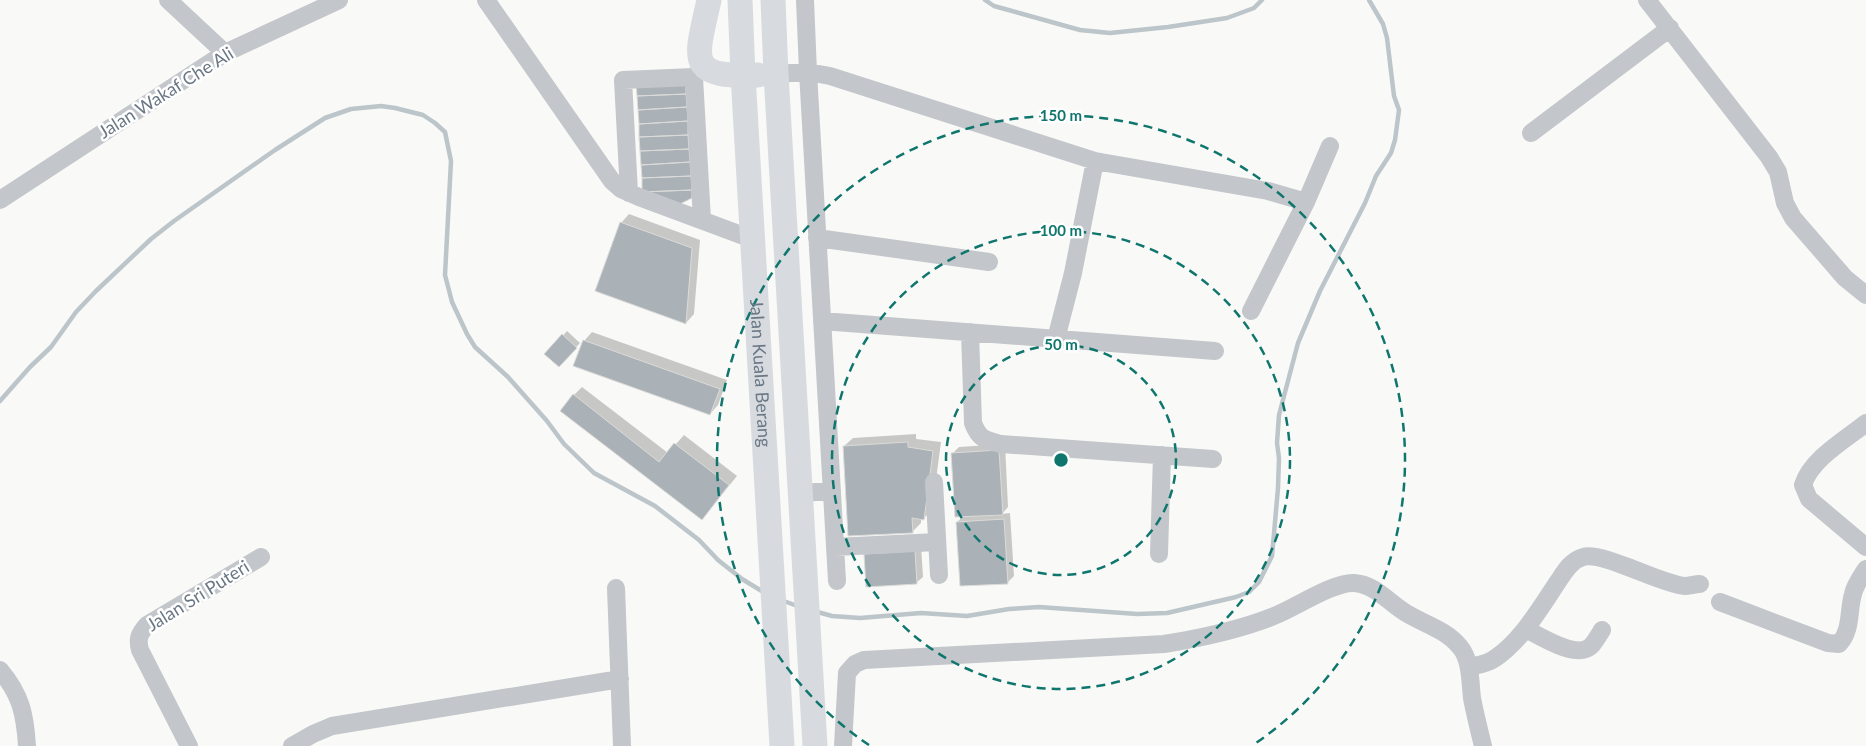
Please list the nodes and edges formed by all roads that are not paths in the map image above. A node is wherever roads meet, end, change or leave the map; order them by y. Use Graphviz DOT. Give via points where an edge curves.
graph roads {
  1 [pos="168,0"];
  2 [pos="339,0"];
  3 [pos="486,0"];
  4 [pos="709,0"];
  5 [pos="740,0"];
  6 [pos="773,0"];
  7 [pos="805,0"];
  8 [pos="1647,0"];
  9 [pos="1670,28"];
  10 [pos="225,52"];
  11 [pos="699,72"];
  12 [pos="808,72"];
  13 [pos="776,74"];
  14 [pos="743,75"];
  15 [pos="1531,133"];
  16 [pos="1330,146"];
  17 [pos="1095,161"];
  18 [pos="629,193"];
  19 [pos="0,200"];
  20 [pos="1306,202"];
  21 [pos="702,220"];
  22 [pos="817,238"];
  23 [pos="752,239"];
  24 [pos="989,262"];
  25 [pos="1866,295"];
  26 [pos="1251,311"];
  27 [pos="822,321"];
  28 [pos="970,332"];
  29 [pos="1056,339"];
  30 [pos="1215,350"];
  31 [pos="1866,423"];
  32 [pos="1162,455"];
  33 [pos="1213,459"];
  34 [pos="934,482"];
  35 [pos="832,491"];
  36 [pos="800,493"];
  37 [pos="937,542"];
  38 [pos="835,547"];
  39 [pos="1866,547"];
  40 [pos="1159,554"];
  41 [pos="261,557"];
  42 [pos="1866,569"];
  43 [pos="939,575"];
  44 [pos="837,581"];
  45 [pos="1700,584"];
  46 [pos="616,588"];
  47 [pos="1720,602"];
  48 [pos="1526,629"];
  49 [pos="1602,630"];
  50 [pos="1469,667"];
  51 [pos="0,670"];
  52 [pos="620,679"];
  53 [pos="27,746"];
  54 [pos="189,746"];
  55 [pos="292,746"];
  56 [pos="622,746"];
  57 [pos="782,746"];
  58 [pos="815,746"];
  59 [pos="843,746"];
  60 [pos="1483,746"];
  1 -- 10 [label="street"];
  2 -- 10 [label="street, Jalan Wakaf Che Ali"];
  3 -- 18 [label="street" via="603,170"];
  4 -- 11 [label="highway" via="699,46"];
  5 -- 14 [label="highway, Jalan Kuala Berang"];
  6 -- 13 [label="highway, Jalan Kuala Berang"];
  7 -- 12 [label="street"];
  8 -- 9 [label="street"];
  9 -- 15 [label="street"];
  9 -- 25 [label="street" via="1778,172 1785,203 1800,227 1845,278"];
  10 -- 19 [label="street, Jalan Wakaf Che Ali"];
  11 -- 14 [label="highway"];
  11 -- 18 [label="street" via="623,80"];
  11 -- 21 [label="street"];
  12 -- 13 [label="street"];
  12 -- 17 [label="street" via="830,76"];
  12 -- 22 [label="street"];
  13 -- 14 [label="highway"];
  13 -- 36 [label="highway, Jalan Kuala Berang"];
  14 -- 23 [label="highway, Jalan Kuala Berang"];
  16 -- 20 [label="street"];
  17 -- 20 [label="street" via="1268,191"];
  17 -- 29 [label="street"];
  18 -- 21 [label="street"];
  20 -- 26 [label="street"];
  21 -- 23 [label="street"];
  22 -- 24 [label="street"];
  22 -- 27 [label="street"];
  23 -- 57 [label="highway, Jalan Kuala Berang"];
  27 -- 28 [label="street"];
  27 -- 35 [label="street"];
  28 -- 29 [label="street"];
  28 -- 32 [label="street" via="973,423 978,434 986,440 1001,444"];
  29 -- 30 [label="street"];
  31 -- 39 [label="street" via="1813,465 1803,485 1809,499"];
  32 -- 33 [label="street"];
  32 -- 40 [label="street"];
  34 -- 37 [label="street"];
  35 -- 36 [label="street"];
  35 -- 38 [label="street"];
  36 -- 58 [label="highway, Jalan Kuala Berang"];
  37 -- 38 [label="street"];
  37 -- 43 [label="street"];
  38 -- 44 [label="street"];
  41 -- 54 [label="street, Jalan Sri Puteri" via="140,632 140,650"];
  42 -- 47 [label="street" via="1855,588 1850,616 1839,644 1828,643"];
  45 -- 48 [label="street" via="1684,586 1596,556 1585,556 1569,566"];
  46 -- 52 [label="street"];
  48 -- 49 [label="street" via="1578,651 1590,648"];
  48 -- 50 [label="street" via="1494,659"];
  50 -- 59 [label="street" via="1460,646 1437,628 1402,611 1366,585 1354,583 1340,585 1274,616 1199,639 1164,644 864,660 847,673"];
  50 -- 60 [label="street"];
  51 -- 53 [label="street" via="21,701"];
  52 -- 55 [label="street" via="332,726"];
  52 -- 56 [label="street"];
}
